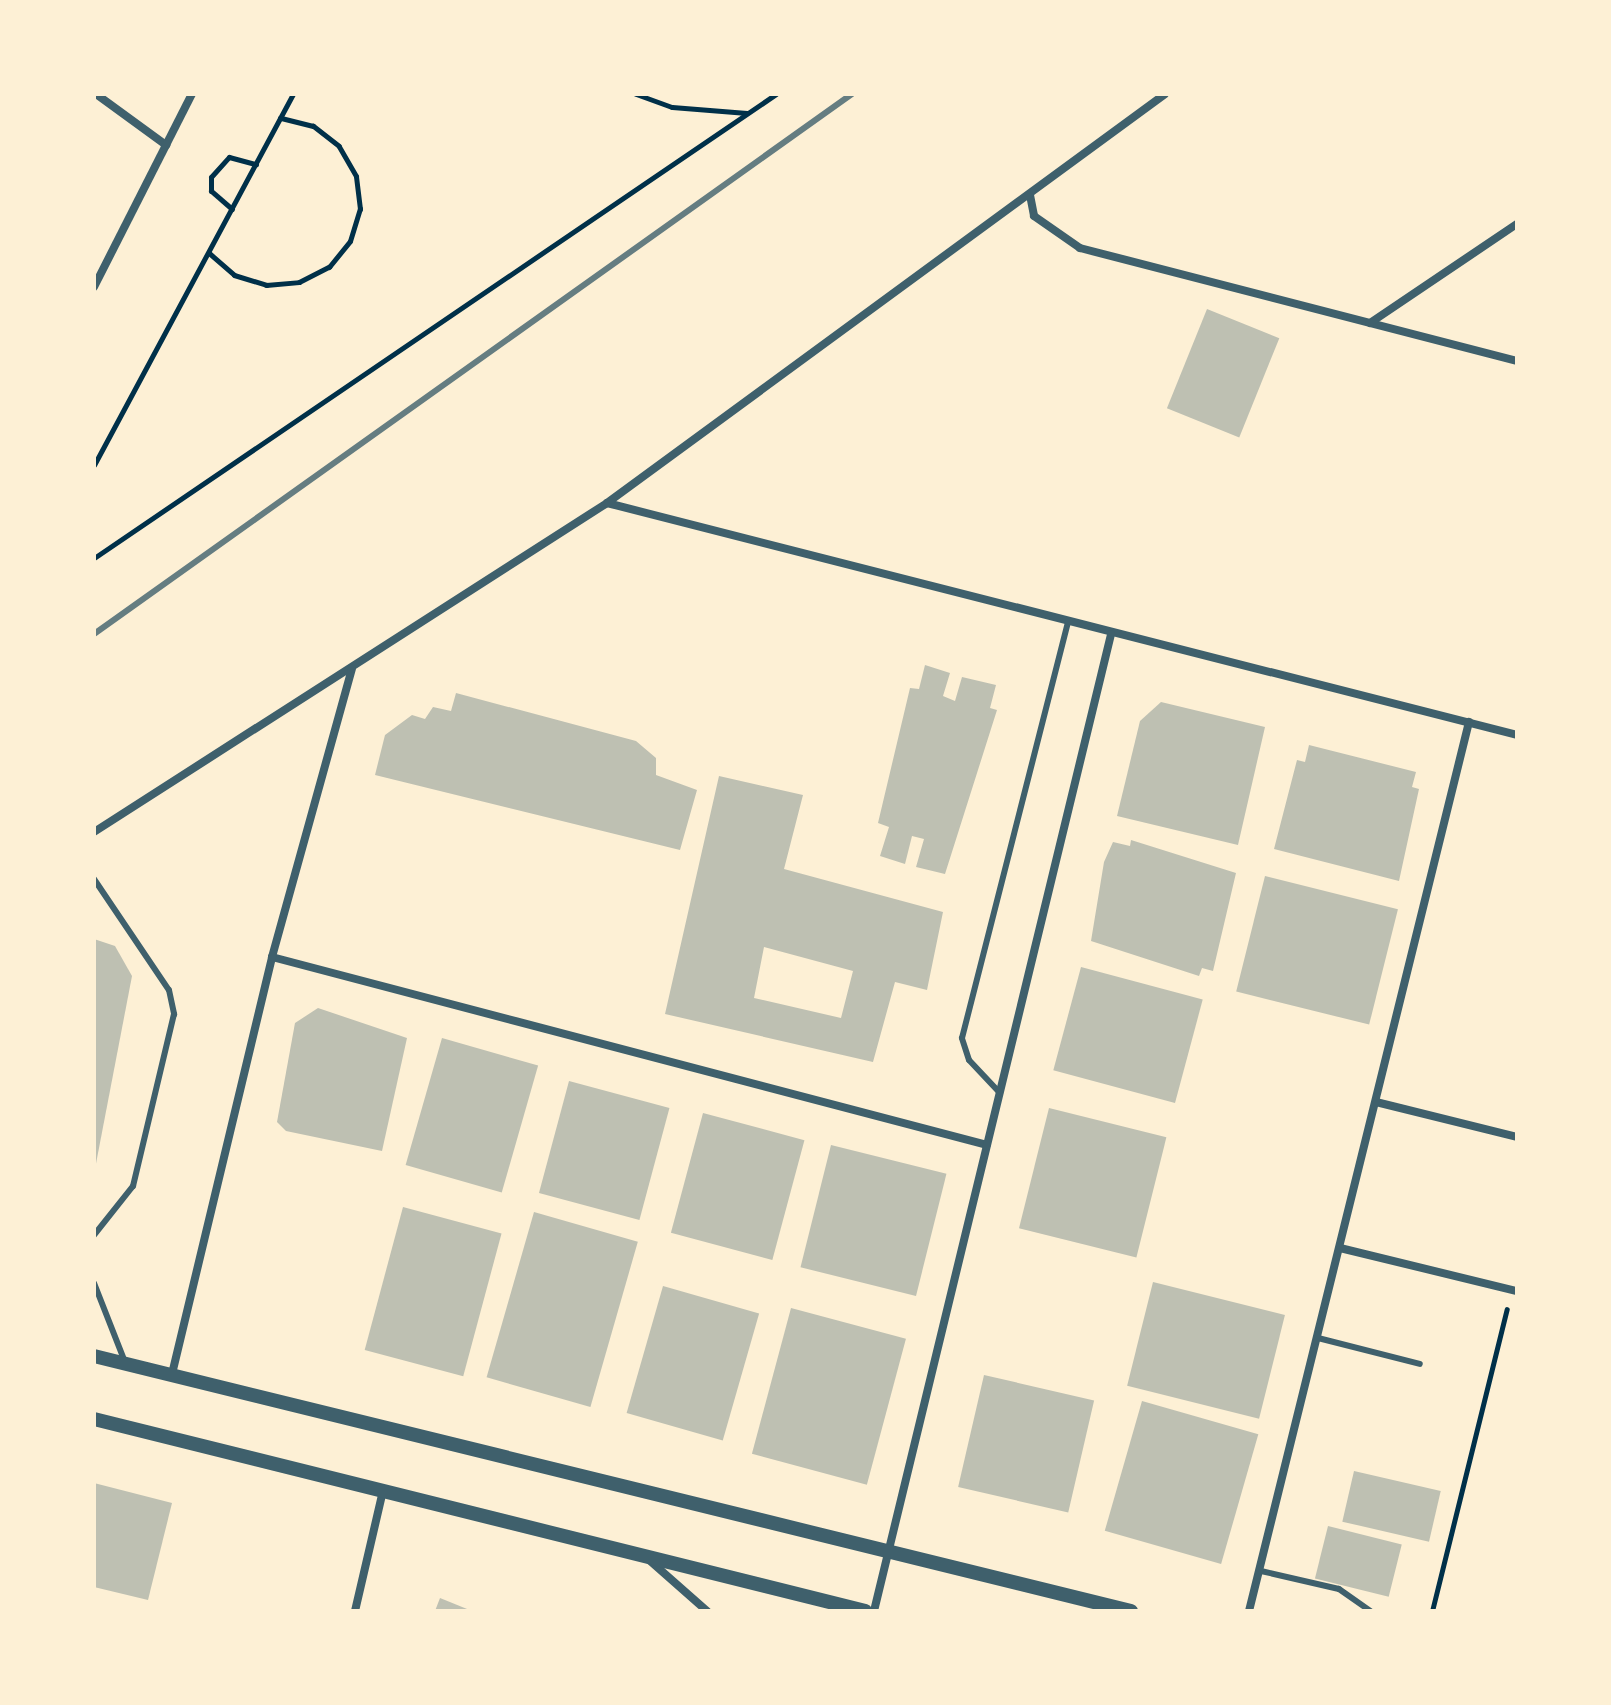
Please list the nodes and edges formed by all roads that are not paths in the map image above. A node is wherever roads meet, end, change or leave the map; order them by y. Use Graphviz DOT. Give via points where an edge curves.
graph roads {
  1 [pos="96,94"];
  2 [pos="192,94"];
  3 [pos="1165,94"];
  4 [pos="166,145"];
  5 [pos="1030,195"];
  6 [pos="1517,224"];
  7 [pos="94,287"];
  8 [pos="1370,323"];
  9 [pos="1517,361"];
  10 [pos="607,503"];
  11 [pos="1068,623"];
  12 [pos="1111,634"];
  13 [pos="352,669"];
  14 [pos="1469,722"];
  15 [pos="1517,735"];
  16 [pos="94,832"];
  17 [pos="94,879"];
  18 [pos="272,957"];
  19 [pos="1000,1093"];
  20 [pos="1376,1102"];
  21 [pos="1517,1137"];
  22 [pos="987,1145"];
  23 [pos="94,1235"];
  24 [pos="1340,1248"];
  25 [pos="94,1283"];
  26 [pos="1515,1290"];
  27 [pos="1318,1338"];
  28 [pos="94,1356"];
  29 [pos="125,1362"];
  30 [pos="1420,1364"];
  31 [pos="172,1374"];
  32 [pos="94,1419"];
  33 [pos="383,1491"];
  34 [pos="889,1555"];
  35 [pos="644,1556"];
  36 [pos="1261,1571"];
  37 [pos="355,1611"];
  38 [pos="707,1611"];
  39 [pos="865,1611"];
  40 [pos="874,1611"];
  41 [pos="1131,1611"];
  42 [pos="1249,1611"];
  43 [pos="1371,1611"];
  1 -- 4 [label="street"];
  2 -- 4 [label="street"];
  3 -- 5 [label="street"];
  4 -- 7 [label="street"];
  5 -- 8 [label="street" via="1034,216 1080,248"];
  5 -- 10 [label="street"];
  6 -- 8 [label="street"];
  8 -- 9 [label="street"];
  10 -- 11 [label="street"];
  10 -- 13 [label="street"];
  11 -- 12 [label="street"];
  11 -- 19 [label="lane" via="962,1038 969,1060"];
  12 -- 14 [label="street"];
  12 -- 19 [label="street"];
  13 -- 16 [label="street"];
  13 -- 18 [label="street"];
  14 -- 15 [label="street"];
  14 -- 20 [label="street"];
  17 -- 23 [label="lane" via="169,990 174,1014 133,1186"];
  18 -- 22 [label="street"];
  18 -- 31 [label="street"];
  19 -- 22 [label="street"];
  20 -- 21 [label="street"];
  20 -- 24 [label="street"];
  22 -- 34 [label="street"];
  24 -- 26 [label="street"];
  24 -- 27 [label="street"];
  25 -- 29 [label="lane"];
  27 -- 30 [label="lane"];
  27 -- 36 [label="street"];
  28 -- 29 [label="street"];
  29 -- 31 [label="street"];
  31 -- 34 [label="street"];
  32 -- 33 [label="street"];
  33 -- 35 [label="street"];
  33 -- 37 [label="street"];
  34 -- 40 [label="street"];
  34 -- 41 [label="street"];
  35 -- 38 [label="street"];
  35 -- 39 [label="street"];
  36 -- 42 [label="street"];
  36 -- 43 [label="lane" via="1353,1594"];
}
